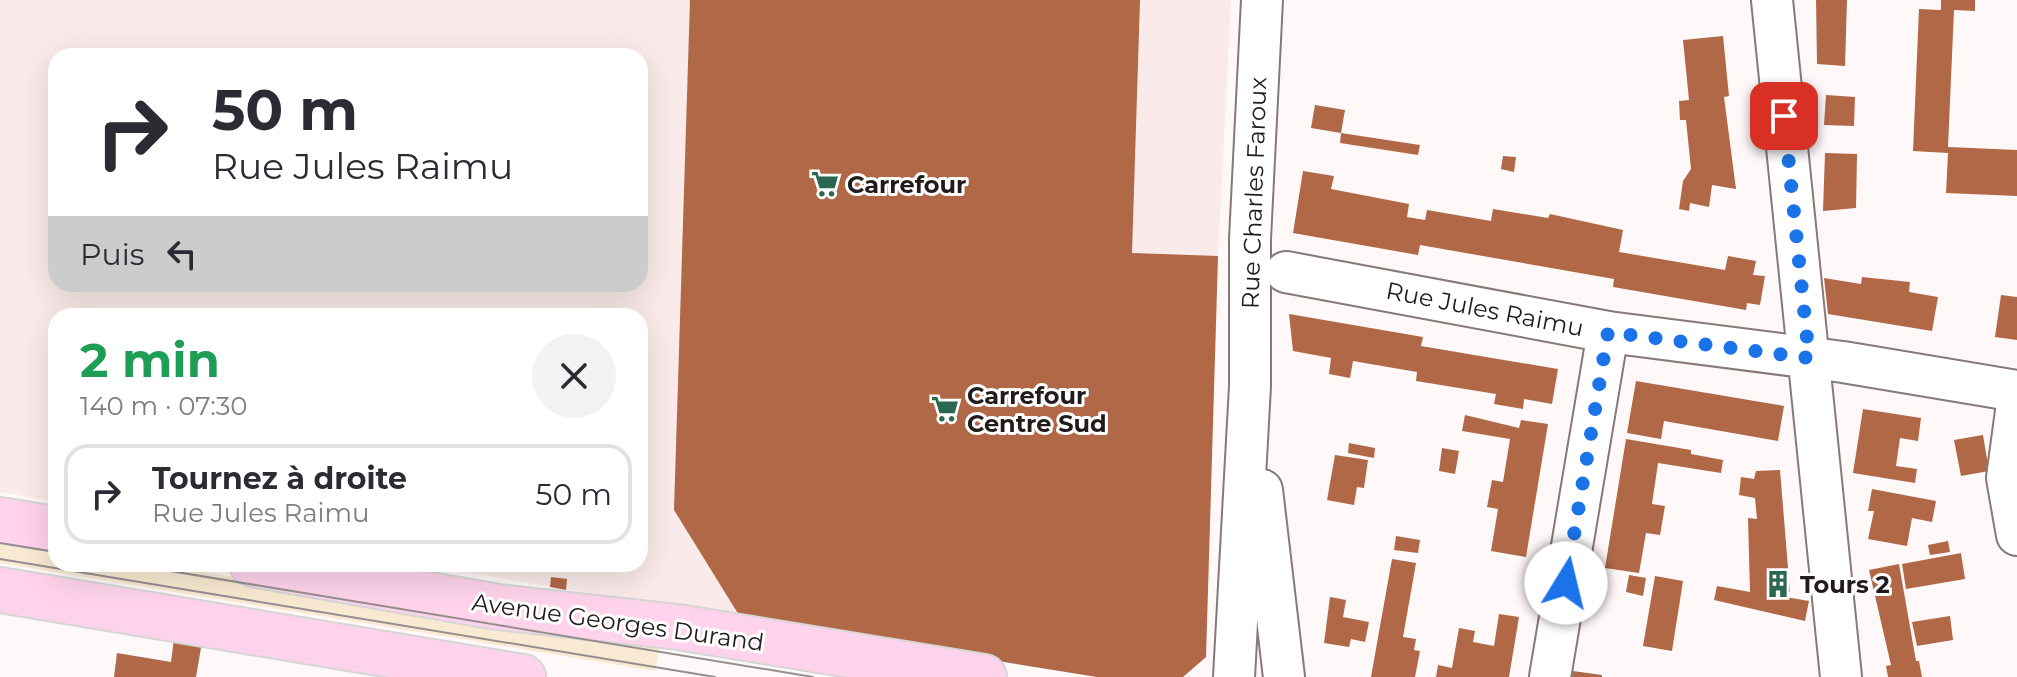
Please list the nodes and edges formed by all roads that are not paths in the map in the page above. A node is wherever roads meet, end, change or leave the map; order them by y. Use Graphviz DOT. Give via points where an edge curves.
graph roads {
  1 [pos="1262,0"];
  2 [pos="1772,0"];
  3 [pos="1286,272"];
  4 [pos="1608,332"];
  5 [pos="1809,358"];
  6 [pos="1250,386"];
  7 [pos="2017,391"];
  8 [pos="2017,404"];
  9 [pos="3,517"];
  10 [pos="48,527"];
  11 [pos="2017,535"];
  12 [pos="298,572"];
  13 [pos="0,590"];
  14 [pos="523,677"];
  15 [pos="984,677"];
  16 [pos="1234,677"];
  17 [pos="1284,677"];
  18 [pos="1550,677"];
  19 [pos="1841,677"];
  1 -- 6 [label="street, Rue Charles Faroux" via="1250,239"];
  2 -- 5 [label="street"];
  3 -- 4 [label="street, Rue Jules Raimu"];
  4 -- 5 [label="street, Rue Jules Raimu"];
  4 -- 18 [label="street"];
  5 -- 7 [label="street, Rue Jules Raimu"];
  5 -- 19 [label="street"];
  6 -- 16 [label="street, Rue Charles Faroux"];
  6 -- 17 [label="street, Rue Charles Faroux"];
  8 -- 11 [label="street" via="2007,478"];
  9 -- 10 [label="main road"];
  12 -- 15 [label="main road, Avenue Georges Durand" via="498,607 678,627"];
  13 -- 14 [label="main road"];
}
